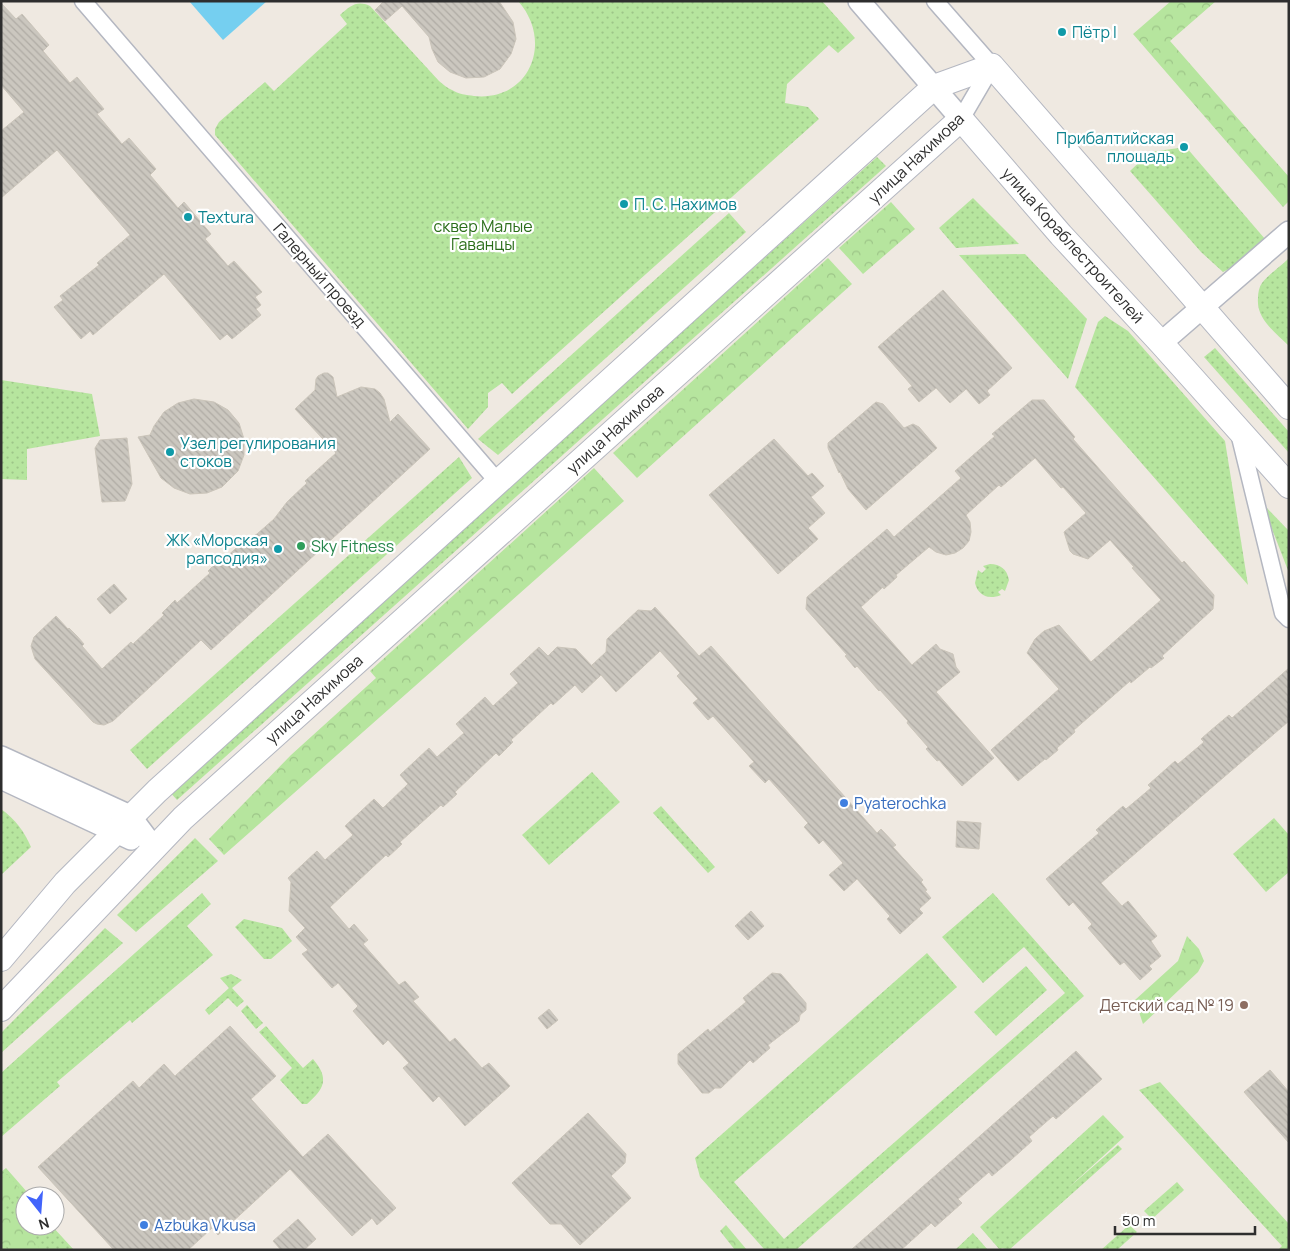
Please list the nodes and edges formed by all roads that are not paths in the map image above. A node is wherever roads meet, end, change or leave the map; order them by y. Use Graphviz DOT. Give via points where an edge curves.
graph roads {
  1 [pos="83,1"];
  2 [pos="859,1"];
  3 [pos="935,1"];
  4 [pos="992,66"];
  5 [pos="934,87"];
  6 [pos="961,119"];
  7 [pos="1289,232"];
  8 [pos="1202,307"];
  9 [pos="1161,343"];
  10 [pos="1286,401"];
  11 [pos="1238,429"];
  12 [pos="498,482"];
  13 [pos="1289,486"];
  14 [pos="1289,619"];
  15 [pos="1,757"];
  16 [pos="1,778"];
  17 [pos="122,824"];
  18 [pos="154,848"];
  19 [pos="1,959"];
  20 [pos="1,1009"];
  1 -- 12 [label="street, Галерный проезд"];
  2 -- 5 [label="street, улица Кораблестроителей"];
  3 -- 4 [label="street"];
  4 -- 5 [label="main road"];
  4 -- 6 [label="street, улица Нахимова"];
  4 -- 8 [label="main road"];
  5 -- 6 [label="street, улица Кораблестроителей"];
  5 -- 12 [label="main road"];
  6 -- 9 [label="main road, улица Кораблестроителей" via="1061,235"];
  6 -- 18 [label="main road, улица Нахимова" via="241,765"];
  7 -- 8 [label="street"];
  8 -- 9 [label="street"];
  8 -- 10 [label="main road"];
  9 -- 11 [label="main road, улица Кораблестроителей"];
  11 -- 13 [label="main road, улица Кораблестроителей"];
  11 -- 14 [label="street" via="1283,613"];
  12 -- 17 [label="main road"];
  15 -- 17 [label="street"];
  16 -- 17 [label="street"];
  17 -- 18 [label="street"];
  17 -- 19 [label="main road"];
  18 -- 20 [label="main road, улица Нахимова"];
}
